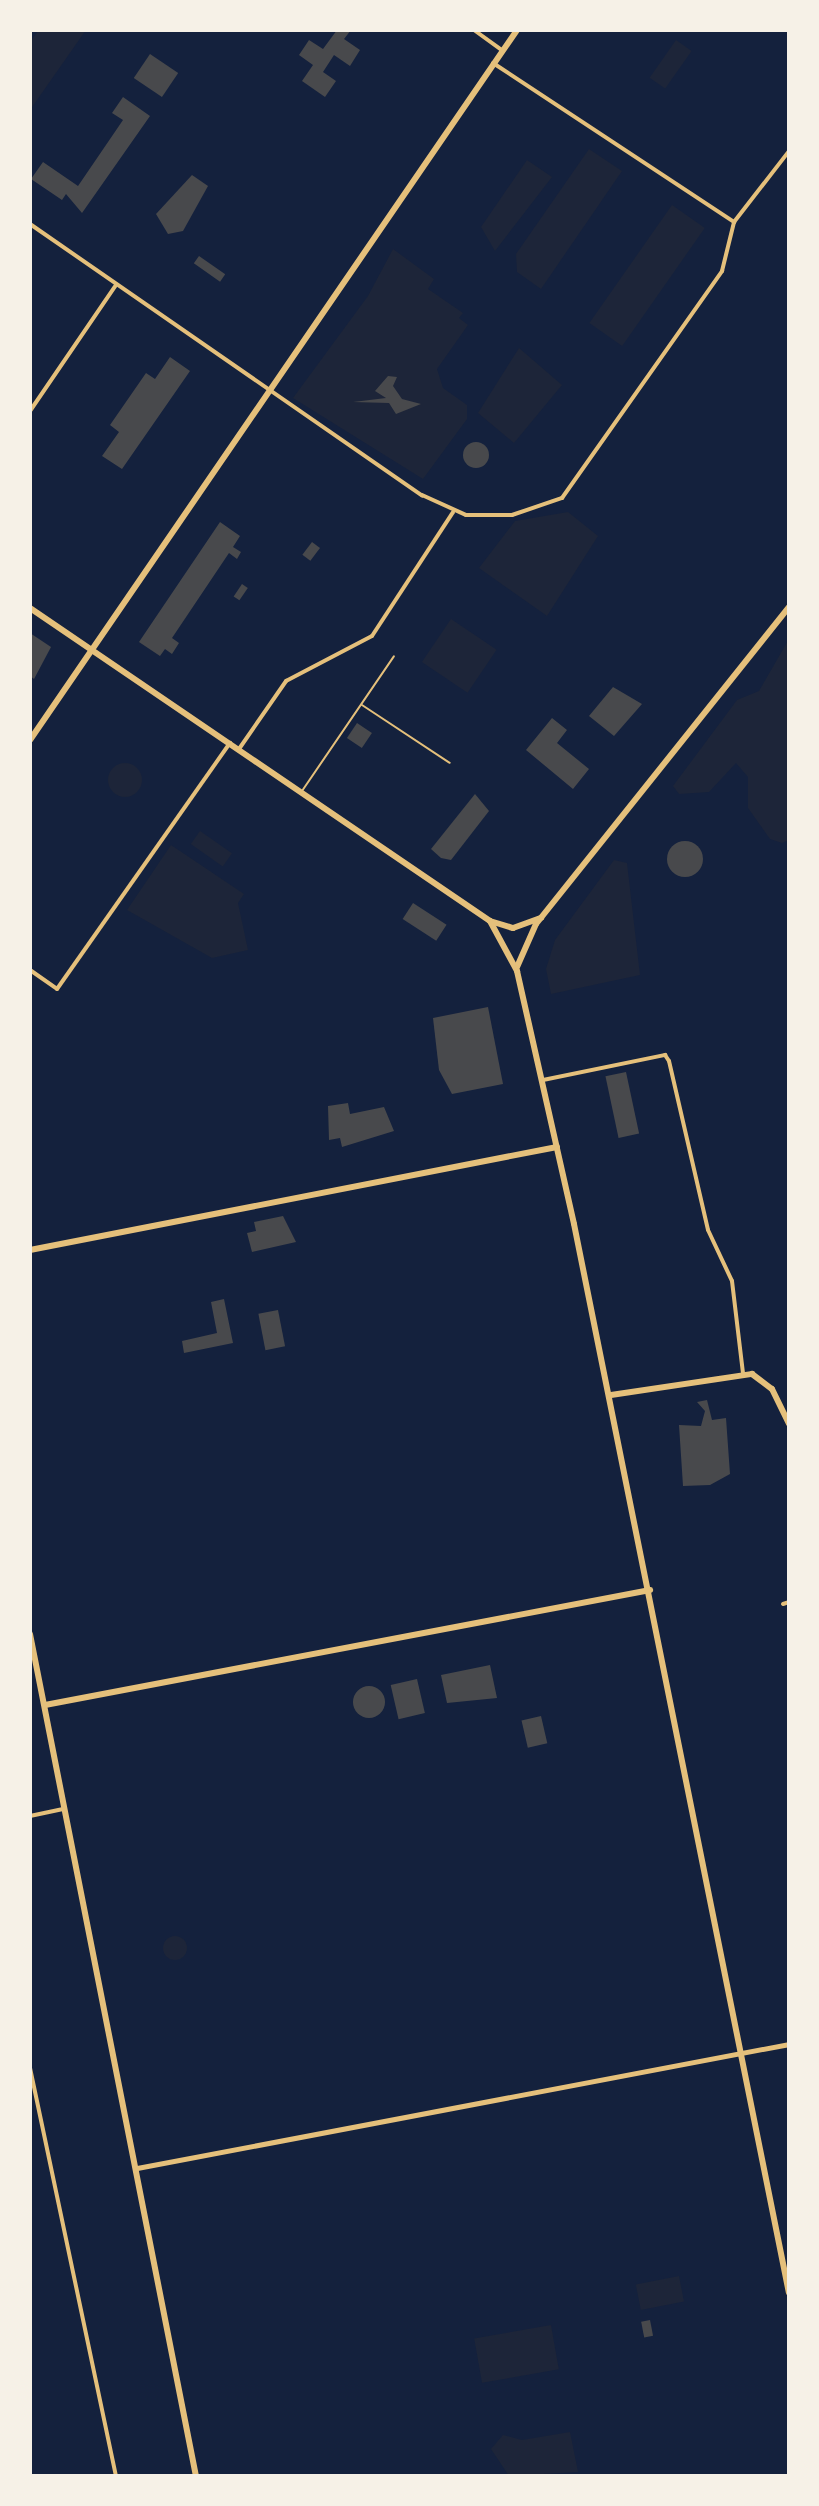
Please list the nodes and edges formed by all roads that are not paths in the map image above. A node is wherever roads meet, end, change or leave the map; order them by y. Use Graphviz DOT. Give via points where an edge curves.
graph roads {
  1 [pos="474,30"];
  2 [pos="517,30"];
  3 [pos="502,50"];
  4 [pos="493,63"];
  5 [pos="789,151"];
  6 [pos="734,222"];
  7 [pos="30,224"];
  8 [pos="116,285"];
  9 [pos="269,393"];
  10 [pos="30,411"];
  11 [pos="453,512"];
  12 [pos="789,607"];
  13 [pos="30,608"];
  14 [pos="92,650"];
  15 [pos="394,656"];
  16 [pos="361,705"];
  17 [pos="30,740"];
  18 [pos="230,743"];
  19 [pos="239,750"];
  20 [pos="450,763"];
  21 [pos="302,792"];
  22 [pos="541,918"];
  23 [pos="490,921"];
  24 [pos="30,970"];
  25 [pos="517,971"];
  26 [pos="543,1080"];
  27 [pos="557,1147"];
  28 [pos="30,1250"];
  29 [pos="743,1373"];
  30 [pos="611,1395"];
  31 [pos="789,1424"];
  32 [pos="650,1590"];
  33 [pos="30,1634"];
  34 [pos="45,1705"];
  35 [pos="66,1809"];
  36 [pos="30,1816"];
  37 [pos="789,2044"];
  38 [pos="743,2054"];
  39 [pos="30,2068"];
  40 [pos="137,2168"];
  41 [pos="789,2293"];
  42 [pos="116,2476"];
  43 [pos="196,2476"];
  1 -- 3 [label="street"];
  2 -- 3 [label="main road"];
  3 -- 4 [label="main road"];
  4 -- 6 [label="street"];
  4 -- 9 [label="main road"];
  5 -- 6 [label="street"];
  6 -- 11 [label="street" via="722,271 562,498 512,515"];
  7 -- 8 [label="street"];
  8 -- 9 [label="street"];
  8 -- 10 [label="street"];
  9 -- 11 [label="street"];
  9 -- 14 [label="main road"];
  11 -- 19 [label="street" via="372,636 286,681"];
  12 -- 22 [label="main road"];
  13 -- 14 [label="main road"];
  14 -- 17 [label="main road"];
  14 -- 18 [label="main road"];
  15 -- 16 [label="lane"];
  16 -- 20 [label="lane"];
  16 -- 21 [label="lane"];
  18 -- 19 [label="main road"];
  18 -- 24 [label="street" via="57,989"];
  19 -- 21 [label="main road"];
  21 -- 23 [label="main road"];
  22 -- 23 [label="main road" via="513,928"];
  22 -- 25 [label="main road"];
  23 -- 25 [label="main road"];
  25 -- 26 [label="main road"];
  26 -- 27 [label="main road"];
  26 -- 29 [label="street" via="665,1055 708,1230 732,1281"];
  27 -- 28 [label="main road"];
  27 -- 30 [label="main road"];
  29 -- 30 [label="main road"];
  29 -- 31 [label="main road" via="772,1389"];
  30 -- 32 [label="main road"];
  32 -- 34 [label="main road"];
  32 -- 38 [label="main road"];
  33 -- 34 [label="main road"];
  34 -- 35 [label="main road"];
  35 -- 36 [label="street"];
  35 -- 40 [label="main road"];
  37 -- 38 [label="street"];
  38 -- 40 [label="street"];
  38 -- 41 [label="main road"];
  39 -- 42 [label="street"];
  40 -- 43 [label="main road"];
}
